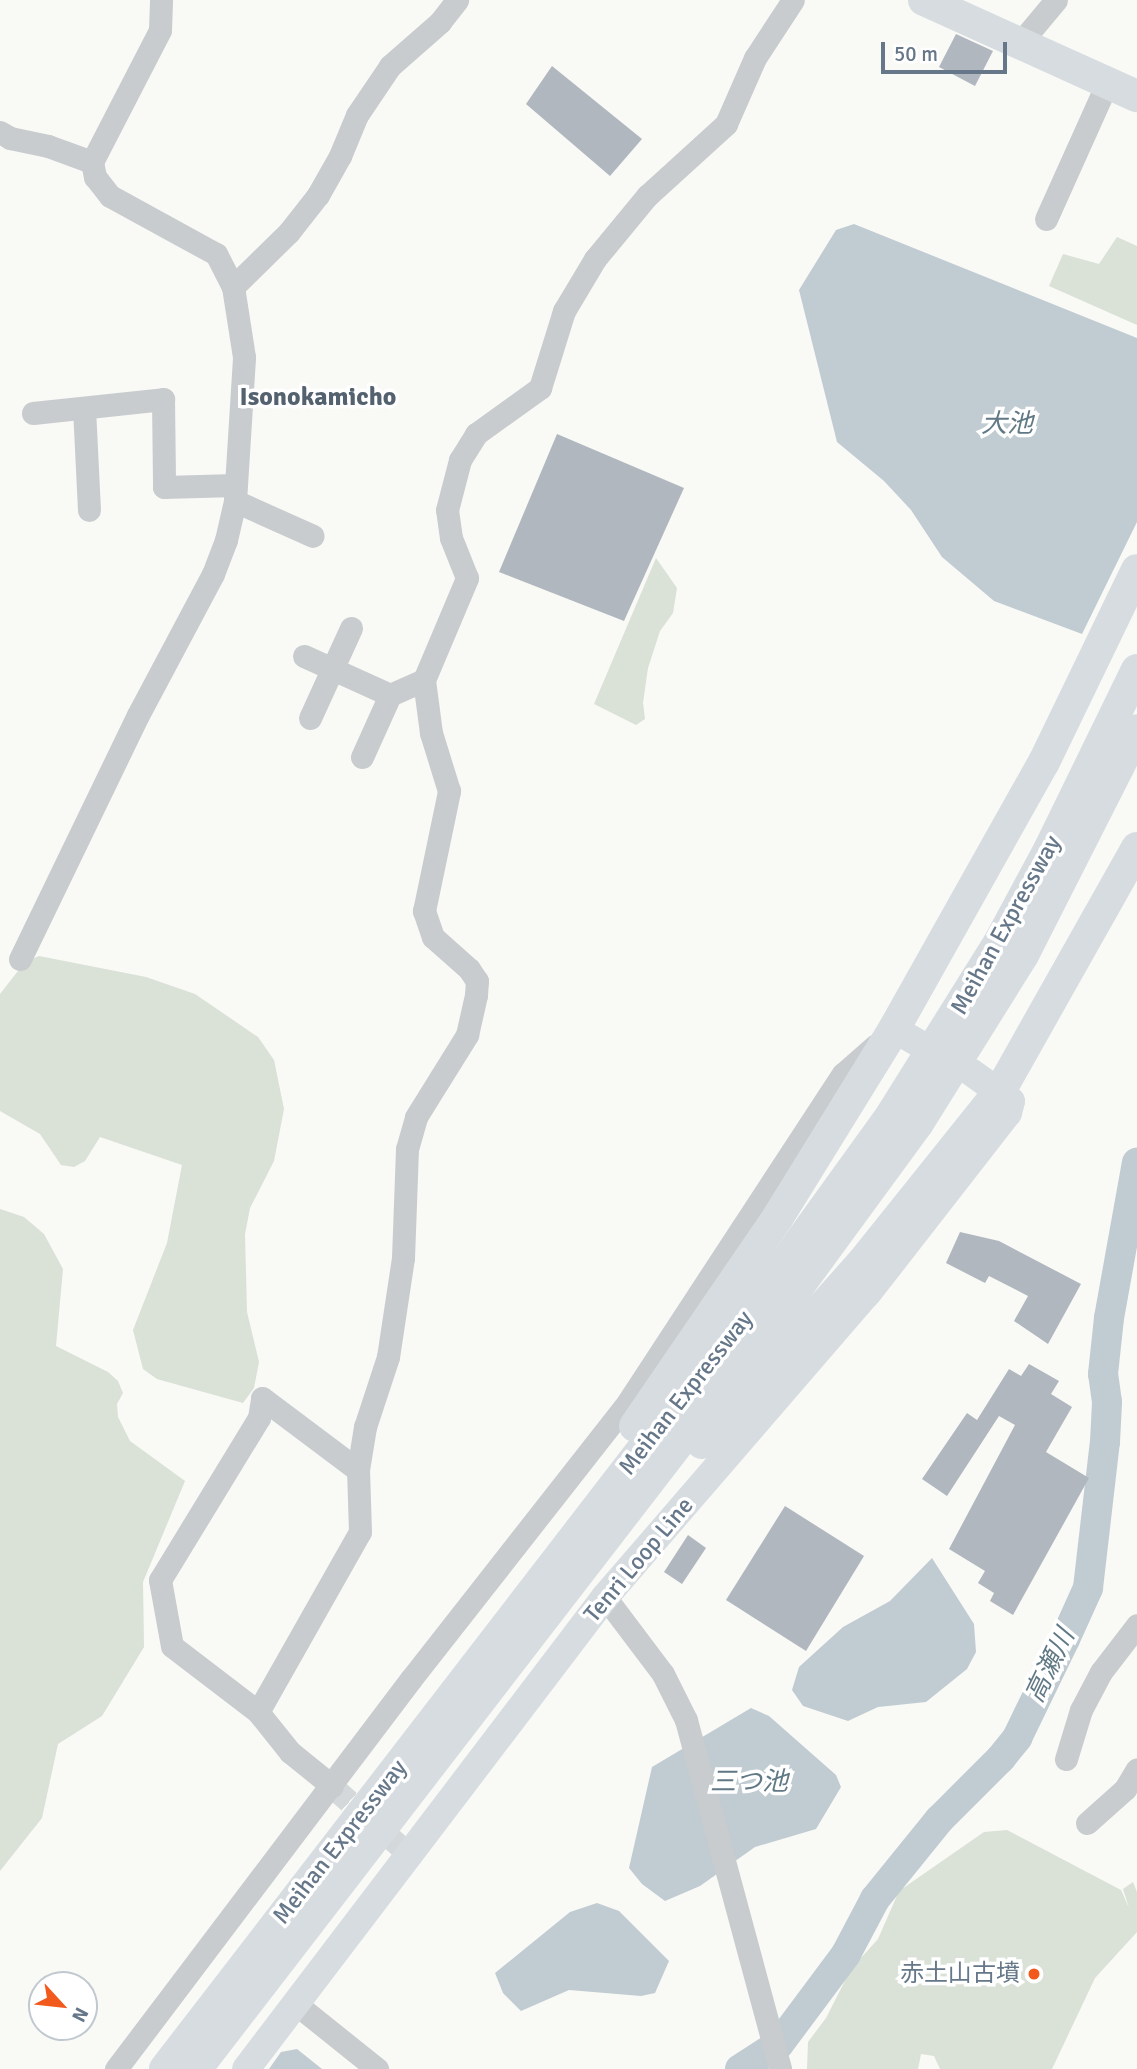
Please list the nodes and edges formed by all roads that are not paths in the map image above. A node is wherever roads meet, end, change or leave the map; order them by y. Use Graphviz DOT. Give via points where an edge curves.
graph roads {
  1 [pos="160,0"];
  2 [pos="457,0"];
  3 [pos="793,0"];
  4 [pos="924,0"];
  5 [pos="1056,0"];
  6 [pos="1020,43"];
  7 [pos="1107,83"];
  8 [pos="1137,96"];
  9 [pos="0,132"];
  10 [pos="92,162"];
  11 [pos="1046,219"];
  12 [pos="233,287"];
  13 [pos="84,408"];
  14 [pos="33,413"];
  15 [pos="235,493"];
  16 [pos="89,510"];
  17 [pos="313,536"];
  18 [pos="1137,570"];
  19 [pos="351,628"];
  20 [pos="304,656"];
  21 [pos="332,668"];
  22 [pos="1137,670"];
  23 [pos="424,680"];
  24 [pos="390,695"];
  25 [pos="310,718"];
  26 [pos="1137,730"];
  27 [pos="362,757"];
  28 [pos="1137,848"];
  29 [pos="20,959"];
  30 [pos="907,1036"];
  31 [pos="971,1072"];
  32 [pos="1000,1091"];
  33 [pos="358,1470"];
  34 [pos="605,1597"];
  35 [pos="1137,1625"];
  36 [pos="456,1692"];
  37 [pos="258,1712"];
  38 [pos="1066,1759"];
  39 [pos="1137,1769"];
  40 [pos="332,1786"];
  41 [pos="1087,1823"];
  42 [pos="362,1855"];
  43 [pos="296,2004"];
  44 [pos="116,2069"];
  45 [pos="165,2069"];
  46 [pos="196,2069"];
  47 [pos="246,2069"];
  48 [pos="377,2069"];
  49 [pos="780,2069"];
  1 -- 10 [label="street" via="160,30"];
  2 -- 12 [label="street" via="440,22 390,66 357,115 318,195 289,232"];
  3 -- 23 [label="street" via="755,58 726,124 647,196 595,259 564,311 540,388 476,434 460,460 447,510 451,538 467,578"];
  4 -- 6 [label="highway"];
  5 -- 6 [label="street"];
  6 -- 7 [label="highway"];
  7 -- 8 [label="highway"];
  7 -- 11 [label="street"];
  9 -- 10 [label="street"];
  10 -- 12 [label="street" via="95,177 110,196 216,254"];
  12 -- 15 [label="street" via="244,357"];
  13 -- 14 [label="street"];
  13 -- 15 [label="street" via="163,399 164,487"];
  13 -- 16 [label="street"];
  15 -- 17 [label="street"];
  15 -- 29 [label="street" via="226,540 213,574 138,715"];
  18 -- 30 [label="highway"];
  19 -- 21 [label="street"];
  20 -- 21 [label="street"];
  21 -- 24 [label="street"];
  21 -- 25 [label="street"];
  22 -- 36 [label="highway, Meihan Expressway" via="1000,941 892,1114 765,1289"];
  23 -- 24 [label="street"];
  23 -- 33 [label="street" via="431,733 449,791 424,911 433,937 477,981 476,995 467,1035 416,1117 407,1149 403,1258 388,1356 365,1427"];
  24 -- 27 [label="street"];
  26 -- 42 [label="highway, Meihan Expressway" via="1023,955 918,1123 787,1302"];
  28 -- 32 [label="highway"];
  30 -- 36 [label="highway" via="778,1217"];
  30 -- 40 [label="street" via="843,1074 628,1402"];
  31 -- 32 [label="main road"];
  32 -- 34 [label="main road, Tenri Loop Line" via="1011,1101 1009,1113 876,1284"];
  32 -- 42 [label="highway" via="862,1264 641,1510 449,1754"];
  33 -- 37 [label="street" via="360,1532"];
  33 -- 37 [label="street" via="262,1398 259,1419 160,1580 172,1646"];
  34 -- 43 [label="main road, Tenri Loop Line"];
  34 -- 49 [label="street" via="663,1674 686,1720"];
  35 -- 38 [label="street" via="1101,1672 1081,1710"];
  36 -- 45 [label="highway, Meihan Expressway"];
  37 -- 40 [label="street" via="290,1752"];
  39 -- 41 [label="street" via="1125,1789"];
  40 -- 44 [label="street"];
  42 -- 46 [label="highway, Meihan Expressway"];
  43 -- 47 [label="main road, Tenri Loop Line"];
  43 -- 48 [label="street"];
}
